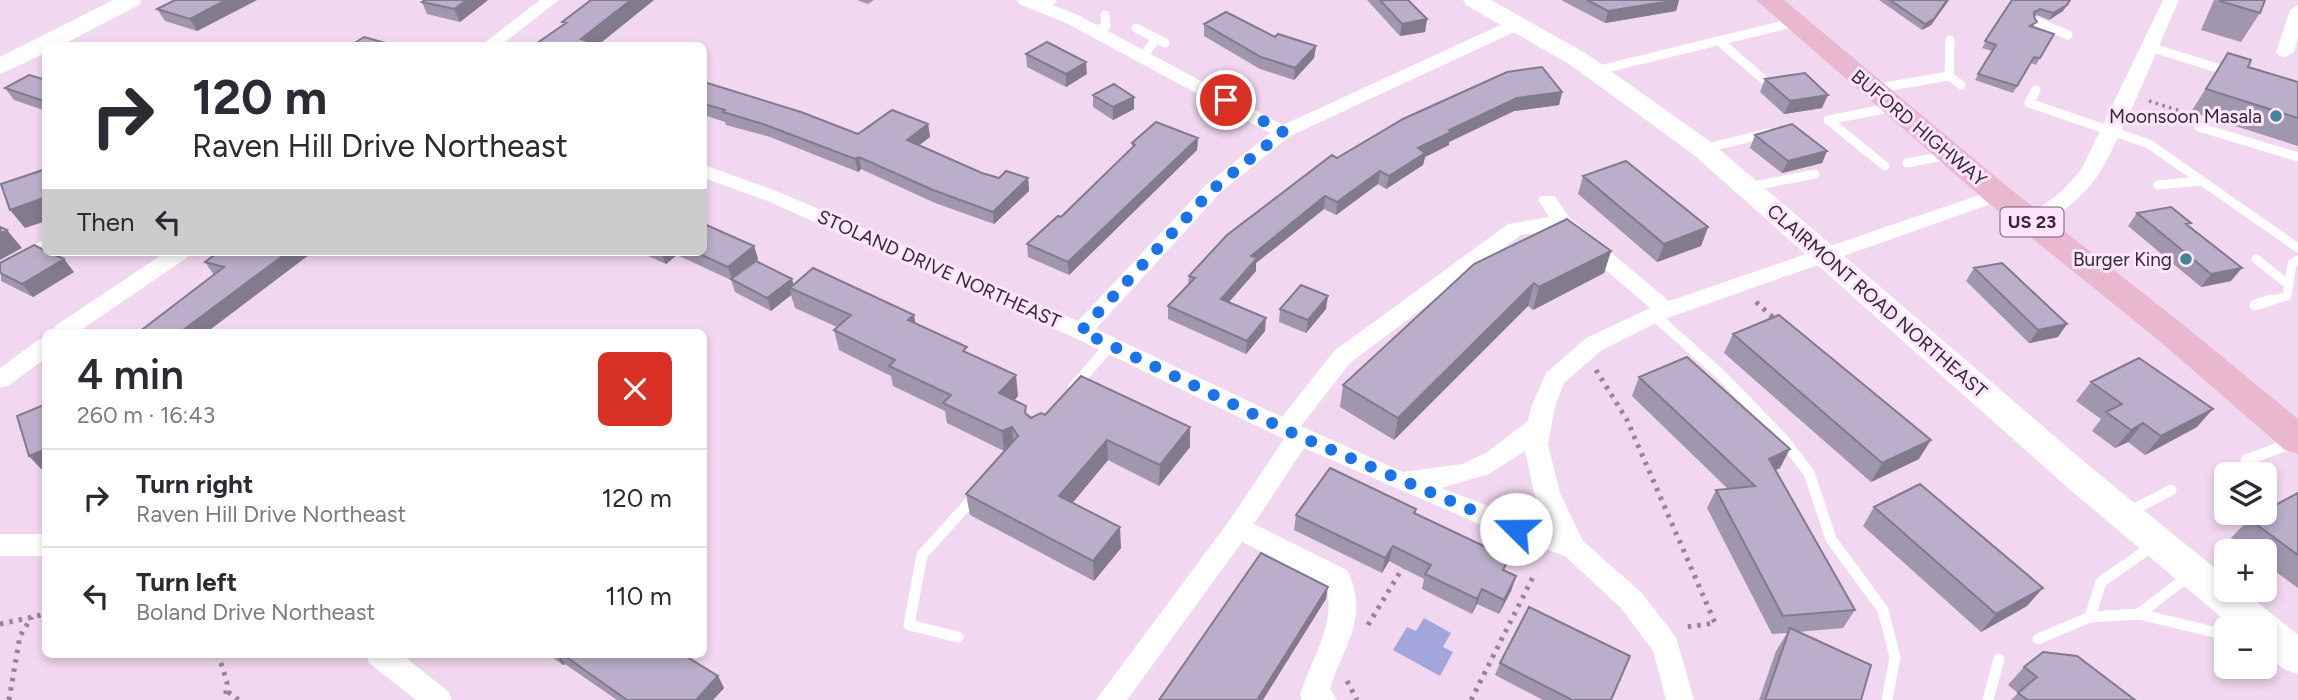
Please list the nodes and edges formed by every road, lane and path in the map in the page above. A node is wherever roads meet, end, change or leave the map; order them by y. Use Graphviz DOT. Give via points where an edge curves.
graph roads {
  1 [pos="131,0"];
  2 [pos="551,0"];
  3 [pos="1052,0"];
  4 [pos="1474,0"];
  5 [pos="1769,0"];
  6 [pos="2171,0"];
  7 [pos="1029,2"];
  8 [pos="1105,15"];
  9 [pos="2296,19"];
  10 [pos="1796,22"];
  11 [pos="2037,22"];
  12 [pos="1515,25"];
  13 [pos="1136,28"];
  14 [pos="1094,31"];
  15 [pos="2068,35"];
  16 [pos="1156,39"];
  17 [pos="1950,40"];
  18 [pos="1719,41"];
  19 [pos="49,42"];
  20 [pos="493,42"];
  21 [pos="1165,43"];
  22 [pos="42,46"];
  23 [pos="2150,47"];
  24 [pos="2285,52"];
  25 [pos="1143,56"];
  26 [pos="0,67"];
  27 [pos="1595,71"];
  28 [pos="1950,76"];
  29 [pos="2245,77"];
  30 [pos="1763,79"];
  31 [pos="1961,85"];
  32 [pos="2036,90"];
  33 [pos="1884,98"];
  34 [pos="2147,101"];
  35 [pos="2164,106"];
  36 [pos="2199,127"];
  37 [pos="2111,129"];
  38 [pos="1781,130"];
  39 [pos="1283,132"];
  40 [pos="1703,149"];
  41 [pos="1952,154"];
  42 [pos="2298,157"];
  43 [pos="1907,163"];
  44 [pos="1885,166"];
  45 [pos="707,172"];
  46 [pos="1815,174"];
  47 [pos="2201,181"];
  48 [pos="2158,186"];
  49 [pos="1748,187"];
  50 [pos="1998,195"];
  51 [pos="1548,200"];
  52 [pos="1562,222"];
  53 [pos="2033,223"];
  54 [pos="42,248"];
  55 [pos="2298,248"];
  56 [pos="175,256"];
  57 [pos="1825,256"];
  58 [pos="2256,259"];
  59 [pos="2298,260"];
  60 [pos="0,272"];
  61 [pos="2288,290"];
  62 [pos="1756,302"];
  63 [pos="2255,305"];
  64 [pos="1660,312"];
  65 [pos="1783,327"];
  66 [pos="67,329"];
  67 [pos="1081,331"];
  68 [pos="1110,345"];
  69 [pos="42,349"];
  70 [pos="1595,369"];
  71 [pos="0,380"];
  72 [pos="1069,393"];
  73 [pos="1539,426"];
  74 [pos="1292,433"];
  75 [pos="2298,441"];
  76 [pos="2246,460"];
  77 [pos="1393,478"];
  78 [pos="985,485"];
  79 [pos="2171,490"];
  80 [pos="2123,515"];
  81 [pos="1238,528"];
  82 [pos="2156,543"];
  83 [pos="0,545"];
  84 [pos="42,545"];
  85 [pos="1574,548"];
  86 [pos="1409,559"];
  87 [pos="1535,573"];
  88 [pos="2192,573"];
  89 [pos="2138,614"];
  90 [pos="42,615"];
  91 [pos="2246,616"];
  92 [pos="33,617"];
  93 [pos="2090,617"];
  94 [pos="0,624"];
  95 [pos="1685,627"];
  96 [pos="2214,631"];
  97 [pos="1362,636"];
  98 [pos="958,637"];
  99 [pos="2038,639"];
  100 [pos="2277,641"];
  101 [pos="2277,652"];
  102 [pos="220,658"];
  103 [pos="384,658"];
  104 [pos="2298,658"];
  105 [pos="1998,659"];
  106 [pos="1347,670"];
  107 [pos="228,691"];
  108 [pos="1316,698"];
  109 [pos="9,700"];
  110 [pos="225,700"];
  111 [pos="239,700"];
  112 [pos="438,700"];
  113 [pos="1110,700"];
  114 [pos="1357,700"];
  115 [pos="1471,700"];
  116 [pos="1680,700"];
  117 [pos="1887,700"];
  118 [pos="1988,700"];
  1 -- 19 [label="main road"];
  2 -- 20 [label="street"];
  3 -- 7 [label="lane"];
  4 -- 12 [label="main road, CLAIRMONT ROAD NORTHEAST"];
  5 -- 10 [label="main road, BUFORD HIGHWAY / US 23"];
  6 -- 23 [label="street"];
  7 -- 14 [label="street"];
  8 -- 14 [label="lane" via="1106,26"];
  9 -- 24 [label="street"];
  10 -- 18 [label="lane"];
  10 -- 33 [label="main road, BUFORD HIGHWAY / US 23"];
  11 -- 15 [label="lane"];
  12 -- 27 [label="main road, CLAIRMONT ROAD NORTHEAST"];
  12 -- 39 [label="street"];
  13 -- 16 [label="lane"];
  14 -- 25 [label="street"];
  16 -- 21 [label="lane"];
  16 -- 25 [label="lane"];
  17 -- 28 [label="lane"];
  18 -- 27 [label="lane"];
  18 -- 30 [label="lane"];
  22 -- 26 [label="main road"];
  23 -- 29 [label="lane"];
  23 -- 37 [label="street"];
  25 -- 39 [label="street"];
  27 -- 40 [label="main road, CLAIRMONT ROAD NORTHEAST"];
  28 -- 31 [label="lane"];
  28 -- 33 [label="lane"];
  32 -- 37 [label="lane" via="2029,103"];
  33 -- 41 [label="main road, BUFORD HIGHWAY / US 23"];
  33 -- 44 [label="lane" via="1828,120"];
  34 -- 35 [label="path"];
  36 -- 42 [label="lane"];
  37 -- 47 [label="lane" via="2149,144"];
  37 -- 53 [label="street" via="2090,172"];
  38 -- 40 [label="lane"];
  39 -- 67 [label="street" via="1213,189"];
  40 -- 49 [label="main road, CLAIRMONT ROAD NORTHEAST"];
  41 -- 43 [label="lane"];
  41 -- 50 [label="main road, BUFORD HIGHWAY / US 23"];
  45 -- 67 [label="street, STOLAND DRIVE NORTHEAST" via="772,195"];
  46 -- 49 [label="lane"];
  47 -- 48 [label="lane"];
  47 -- 55 [label="lane"];
  49 -- 57 [label="main road, CLAIRMONT ROAD NORTHEAST"];
  50 -- 53 [label="main road, BUFORD HIGHWAY / US 23"];
  50 -- 57 [label="street"];
  51 -- 52 [label="street"];
  52 -- 64 [label="street"];
  52 -- 74 [label="street" via="1515,229 1342,357"];
  53 -- 75 [label="main road, BUFORD HIGHWAY / US 23"];
  54 -- 60 [label="street"];
  56 -- 66 [label="street"];
  57 -- 64 [label="street"];
  57 -- 80 [label="main road, CLAIRMONT ROAD NORTHEAST"];
  58 -- 61 [label="lane"];
  59 -- 61 [label="lane" via="2292,264"];
  61 -- 63 [label="lane"];
  62 -- 65 [label="path"];
  64 -- 73 [label="street" via="1594,344 1554,379"];
  64 -- 117 [label="lane" via="1784,440 1809,473 1831,539 1883,610 1895,657"];
  67 -- 68 [label="street, STOLAND DRIVE NORTHEAST"];
  68 -- 72 [label="lane"];
  68 -- 74 [label="street, STOLAND DRIVE NORTHEAST"];
  69 -- 71 [label="street"];
  70 -- 95 [label="path" via="1626,420 1715,623"];
  73 -- 77 [label="street" via="1484,469 1440,481"];
  73 -- 85 [label="street" via="1536,444 1547,493"];
  74 -- 77 [label="street, STOLAND DRIVE NORTHEAST"];
  74 -- 81 [label="street"];
  75 -- 76 [label="lane"];
  77 -- 85 [label="street, STOLAND DRIVE NORTHEAST"];
  78 -- 98 [label="lane" via="922,555 909,625"];
  79 -- 80 [label="lane"];
  80 -- 82 [label="main road, CLAIRMONT ROAD NORTHEAST"];
  81 -- 108 [label="street" via="1338,578 1346,616 1320,671"];
  81 -- 113 [label="street"];
  82 -- 88 [label="main road, CLAIRMONT ROAD NORTHEAST"];
  82 -- 93 [label="lane" via="2101,582"];
  83 -- 84 [label="street"];
  85 -- 116 [label="street" via="1631,600 1666,646"];
  86 -- 97 [label="path"];
  87 -- 115 [label="path"];
  88 -- 89 [label="lane"];
  88 -- 91 [label="main road, CLAIRMONT ROAD NORTHEAST"];
  89 -- 93 [label="lane"];
  89 -- 96 [label="lane"];
  90 -- 92 [label="path"];
  92 -- 94 [label="path"];
  92 -- 109 [label="path" via="20,636"];
  93 -- 99 [label="lane"];
  100 -- 104 [label="main road, CLAIRMONT ROAD NORTHEAST"];
  101 -- 104 [label="lane"];
  102 -- 107 [label="path"];
  103 -- 112 [label="street"];
  105 -- 118 [label="lane"];
  106 -- 114 [label="path" via="1347,682"];
  107 -- 110 [label="path"];
  107 -- 111 [label="path"];
}
